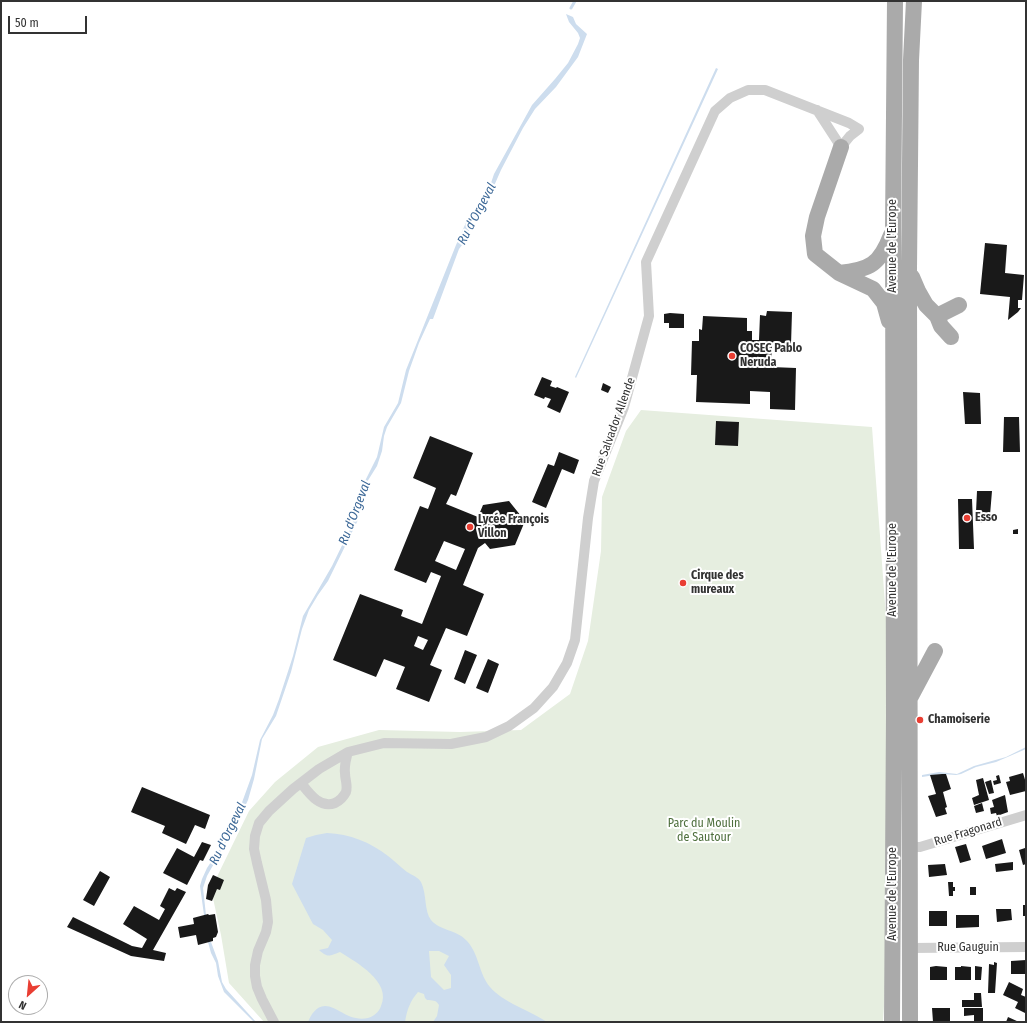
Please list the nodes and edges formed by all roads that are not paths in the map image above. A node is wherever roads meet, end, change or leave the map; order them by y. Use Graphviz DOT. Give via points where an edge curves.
graph roads {
  1 [pos="895,1"];
  2 [pos="914,1"];
  3 [pos="817,110"];
  4 [pos="841,147"];
  5 [pos="893,228"];
  6 [pos="909,269"];
  7 [pos="839,273"];
  8 [pos="959,305"];
  9 [pos="937,316"];
  10 [pos="893,331"];
  11 [pos="951,337"];
  12 [pos="935,651"];
  13 [pos="909,699"];
  14 [pos="348,752"];
  15 [pos="301,783"];
  16 [pos="1026,815"];
  17 [pos="910,847"];
  18 [pos="1026,947"];
  19 [pos="910,948"];
  20 [pos="274,1022"];
  21 [pos="892,1022"];
  22 [pos="910,1022"];
  1 -- 5 [label="main road, Avenue de l'Europe"];
  2 -- 6 [label="main road, Avenue de l'Europe"];
  3 -- 4 [label="street"];
  3 -- 4 [label="street, Rue Salvador Allende" via="859,129"];
  3 -- 14 [label="street, Rue Salvador Allende" via="765,90 748,90 730,98 715,111 646,262 649,316 624,406 594,481 575,640 567,663 553,687 534,708 509,726 486,737 451,744 384,743"];
  4 -- 7 [label="main road" via="813,236 815,254"];
  5 -- 7 [label="main road" via="885,250 875,263 857,272"];
  5 -- 10 [label="main road, Avenue de l'Europe"];
  6 -- 9 [label="main road" via="918,292"];
  6 -- 13 [label="main road, Avenue de l'Europe"];
  7 -- 10 [label="main road" via="873,289 884,303"];
  8 -- 9 [label="main road"];
  9 -- 11 [label="main road" via="941,326"];
  10 -- 21 [label="main road, Avenue de l'Europe"];
  12 -- 13 [label="main road"];
  13 -- 17 [label="main road, Avenue de l'Europe"];
  14 -- 15 [label="street, Rue Salvador Allende" via="318,769"];
  14 -- 15 [label="street" via="345,763 346,792 339,801 330,805 321,803 312,797"];
  15 -- 20 [label="street, Rue Salvador Allende" via="269,811 259,823 254,836 256,863 266,900 268,922 258,951 255,976 257,987"];
  16 -- 17 [label="street, Rue Fragonard" via="920,847"];
  17 -- 19 [label="main road, Avenue de l'Europe"];
  18 -- 19 [label="street, Rue Gauguin"];
  19 -- 22 [label="main road, Avenue de l'Europe"];
}
